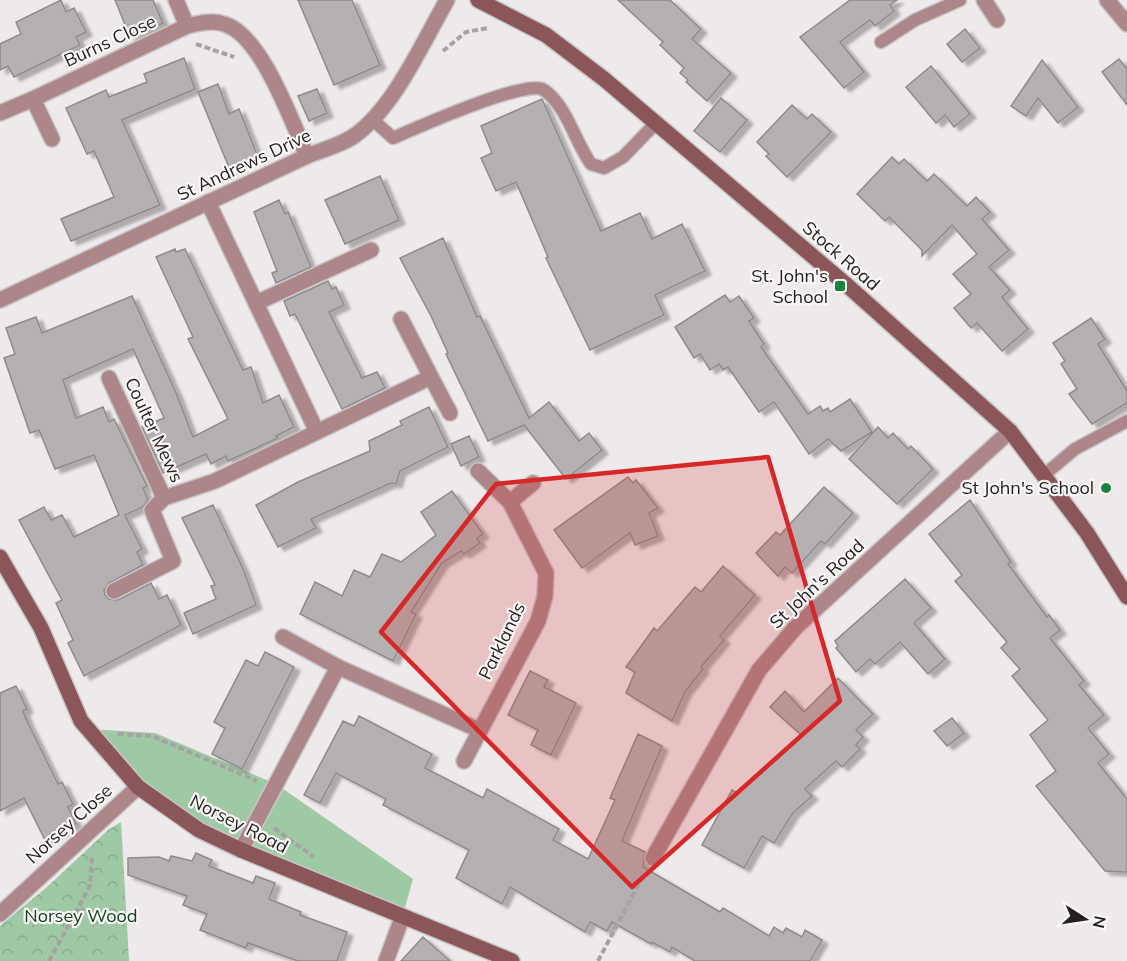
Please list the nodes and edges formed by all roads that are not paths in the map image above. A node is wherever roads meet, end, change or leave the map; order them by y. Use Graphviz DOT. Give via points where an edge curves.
graph roads {
  1 [pos="176,0"];
  2 [pos="447,0"];
  3 [pos="478,0"];
  4 [pos="960,0"];
  5 [pos="984,0"];
  6 [pos="1107,0"];
  7 [pos="997,20"];
  8 [pos="1127,24"];
  9 [pos="188,26"];
  10 [pos="881,42"];
  11 [pos="33,99"];
  12 [pos="0,113"];
  13 [pos="372,119"];
  14 [pos="656,123"];
  15 [pos="52,139"];
  16 [pos="307,156"];
  17 [pos="208,202"];
  18 [pos="371,250"];
  19 [pos="0,300"];
  20 [pos="256,303"];
  21 [pos="401,319"];
  22 [pos="431,377"];
  23 [pos="109,378"];
  24 [pos="450,413"];
  25 [pos="1127,422"];
  26 [pos="1010,431"];
  27 [pos="317,432"];
  28 [pos="478,471"];
  29 [pos="1044,475"];
  30 [pos="533,483"];
  31 [pos="164,498"];
  32 [pos="510,502"];
  33 [pos="0,557"];
  34 [pos="114,591"];
  35 [pos="1127,597"];
  36 [pos="283,638"];
  37 [pos="338,668"];
  38 [pos="479,730"];
  39 [pos="464,761"];
  40 [pos="138,787"];
  41 [pos="241,850"];
  42 [pos="653,858"];
  43 [pos="0,914"];
  44 [pos="402,918"];
  45 [pos="386,961"];
  46 [pos="512,961"];
  1 -- 9 [label="street"];
  2 -- 13 [label="street, St Andrews Drive" via="401,79"];
  3 -- 14 [label="main road, Stock Road" via="546,35"];
  4 -- 10 [label="lane" via="915,20"];
  5 -- 7 [label="street"];
  6 -- 8 [label="street"];
  9 -- 11 [label="street, Burns Close"];
  9 -- 16 [label="street, Burns Close" via="206,22 225,24 245,34 266,67"];
  11 -- 12 [label="street, Burns Close"];
  11 -- 15 [label="street"];
  13 -- 14 [label="lane" via="393,138 530,87 544,90 558,106 588,160 598,167 616,163"];
  13 -- 16 [label="street, St Andrews Drive" via="353,137"];
  14 -- 26 [label="main road, Stock Road"];
  16 -- 17 [label="street, St Andrews Drive"];
  17 -- 19 [label="street, St Andrews Drive"];
  17 -- 20 [label="street"];
  18 -- 20 [label="street"];
  20 -- 27 [label="street"];
  21 -- 22 [label="street"];
  22 -- 24 [label="street"];
  22 -- 27 [label="street, Coulter Mews"];
  23 -- 31 [label="street, Coulter Mews"];
  25 -- 29 [label="lane" via="1075,449"];
  26 -- 29 [label="main road, Stock Road"];
  26 -- 42 [label="street, St John's Road" via="796,627 759,670"];
  27 -- 31 [label="street, Coulter Mews" via="215,481"];
  28 -- 32 [label="street, Parklands"];
  29 -- 35 [label="main road, Stock Road"];
  30 -- 32 [label="street"];
  31 -- 34 [label="street, Coulter Mews" via="153,510 173,561"];
  32 -- 38 [label="street, Parklands" via="546,573 545,596 538,621"];
  33 -- 40 [label="main road, Norsey Road" via="41,628 81,722"];
  36 -- 37 [label="street"];
  37 -- 38 [label="street"];
  37 -- 41 [label="street"];
  38 -- 39 [label="street, Parklands"];
  40 -- 41 [label="main road, Norsey Road" via="199,830"];
  40 -- 43 [label="street, Norsey Close"];
  41 -- 44 [label="main road, Norsey Road"];
  44 -- 45 [label="street"];
  44 -- 46 [label="main road, Norsey Road"];
}
